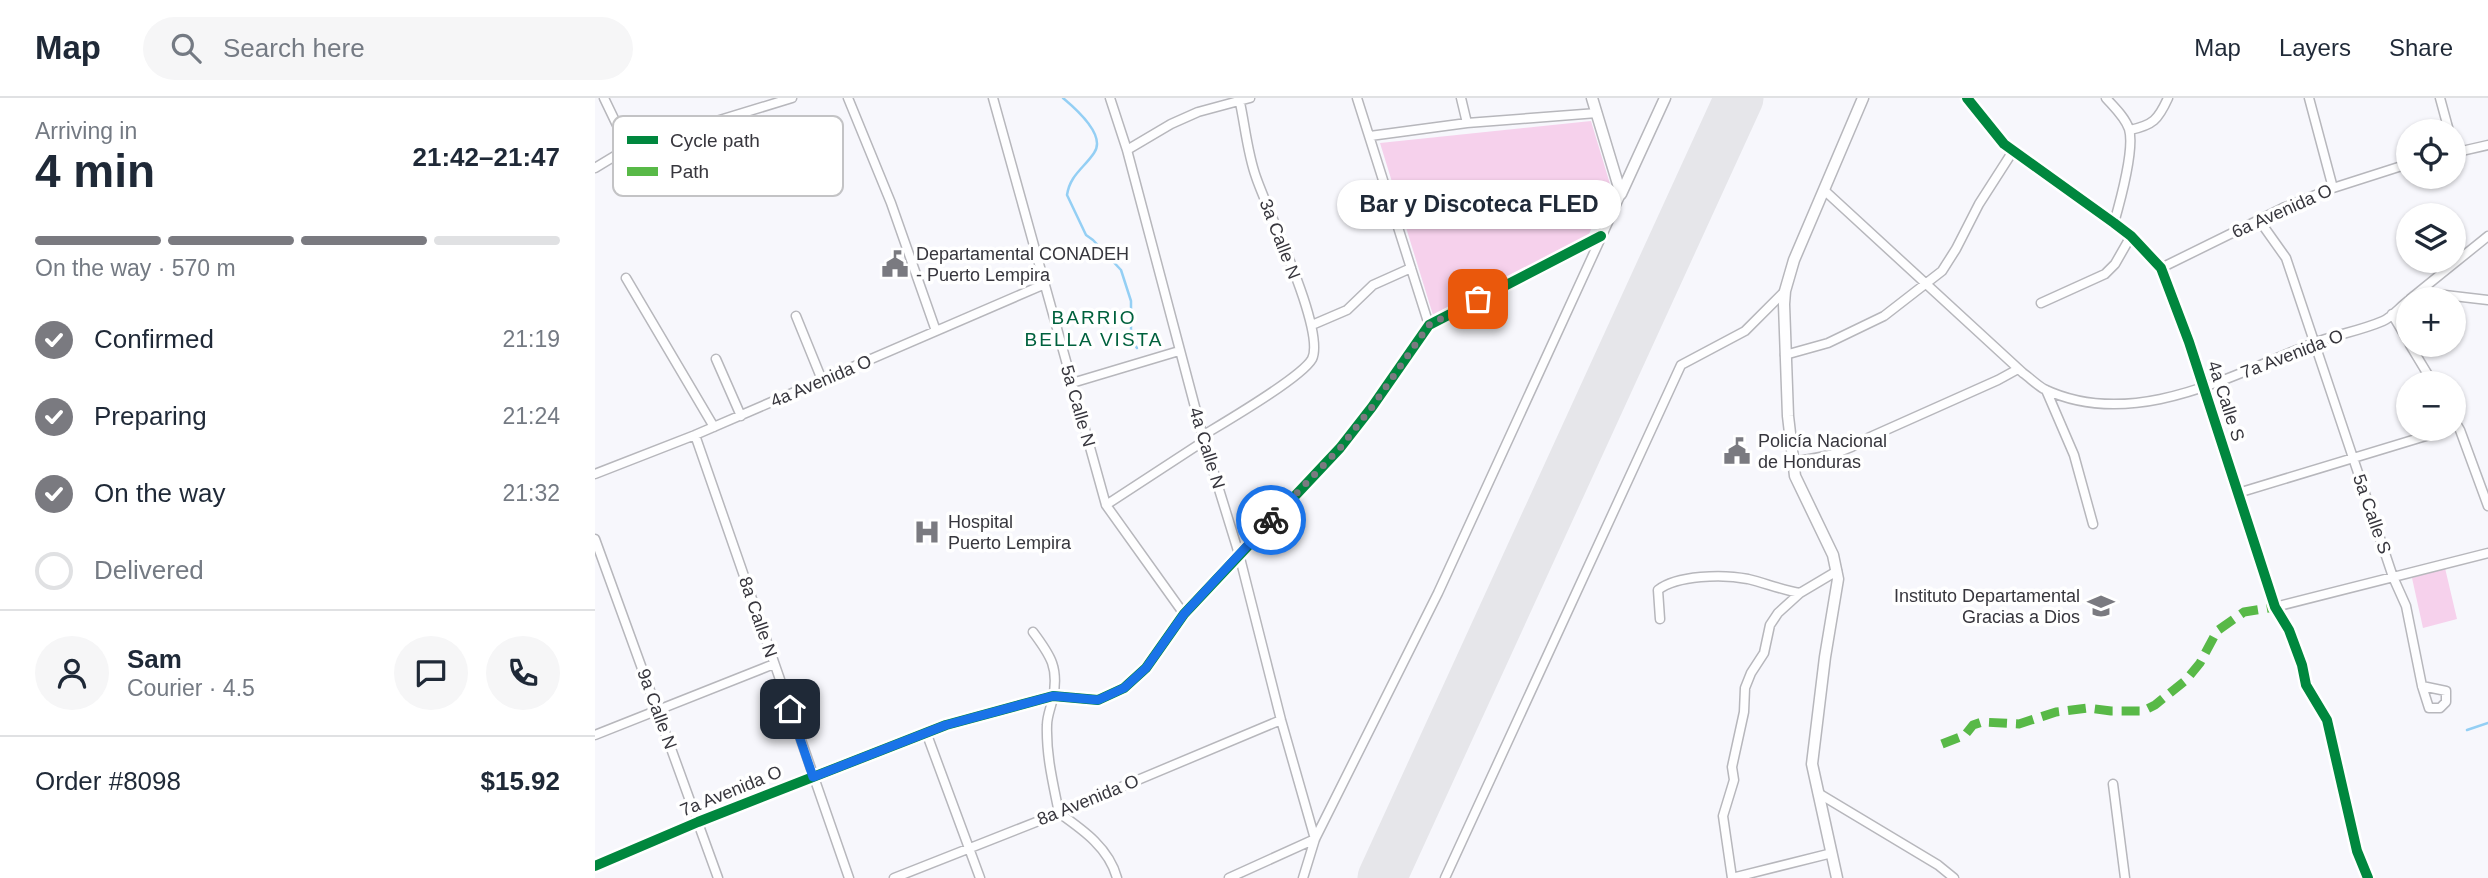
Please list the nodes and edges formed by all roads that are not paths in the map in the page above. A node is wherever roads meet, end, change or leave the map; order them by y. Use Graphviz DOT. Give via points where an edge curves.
graph roads {
  1 [pos="792,98"];
  2 [pos="848,98"];
  3 [pos="992,98"];
  4 [pos="1109,98"];
  5 [pos="1250,98"];
  6 [pos="1357,98"];
  7 [pos="1461,98"];
  8 [pos="1592,98"];
  9 [pos="1665,98"];
  10 [pos="1863,98"];
  11 [pos="1967,98"];
  12 [pos="2106,98"];
  13 [pos="2168,98"];
  14 [pos="2309,98"];
  15 [pos="2440,98"];
  16 [pos="1239,99"];
  17 [pos="1597,113"];
  18 [pos="733,116"];
  19 [pos="2446,119"];
  20 [pos="1467,123"];
  21 [pos="2130,130"];
  22 [pos="1370,136"];
  23 [pos="2488,145"];
  24 [pos="1127,150"];
  25 [pos="2466,150"];
  26 [pos="2013,151"];
  27 [pos="613,158"];
  28 [pos="2396,168"];
  29 [pos="595,169"];
  30 [pos="2333,188"];
  31 [pos="1824,190"];
  32 [pos="1621,194"];
  33 [pos="2259,220"];
  34 [pos="2114,223"];
  35 [pos="1601,236"];
  36 [pos="2131,236"];
  37 [pos="2488,236"];
  38 [pos="1411,268"];
  39 [pos="2161,268"];
  40 [pos="626,278"];
  41 [pos="1045,284"];
  42 [pos="1926,285"];
  43 [pos="2425,287"];
  44 [pos="1785,291"];
  45 [pos="2466,297"];
  46 [pos="2488,300"];
  47 [pos="2041,303"];
  48 [pos="2396,311"];
  49 [pos="2392,314"];
  50 [pos="796,316"];
  51 [pos="2396,321"];
  52 [pos="1429,325"];
  53 [pos="1312,326"];
  54 [pos="936,331"];
  55 [pos="2315,343"];
  56 [pos="1179,351"];
  57 [pos="1785,355"];
  58 [pos="716,359"];
  59 [pos="2018,369"];
  60 [pos="822,380"];
  61 [pos="1072,383"];
  62 [pos="2204,388"];
  63 [pos="2046,390"];
  64 [pos="741,416"];
  65 [pos="713,427"];
  66 [pos="695,435"];
  67 [pos="1203,438"];
  68 [pos="2402,441"];
  69 [pos="2460,441"];
  70 [pos="2352,457"];
  71 [pos="1794,461"];
  72 [pos="595,474"];
  73 [pos="2238,493"];
  74 [pos="1106,505"];
  75 [pos="2488,506"];
  76 [pos="2094,524"];
  77 [pos="595,539"];
  78 [pos="2488,553"];
  79 [pos="1239,554"];
  80 [pos="1837,571"];
  81 [pos="2393,578"];
  82 [pos="1800,593"];
  83 [pos="2275,607"];
  84 [pos="1184,614"];
  85 [pos="1660,619"];
  86 [pos="1033,632"];
  87 [pos="774,664"];
  88 [pos="2422,686"];
  89 [pos="1053,696"];
  90 [pos="657,710"];
  91 [pos="1281,720"];
  92 [pos="926,732"];
  93 [pos="595,735"];
  94 [pos="813,777"];
  95 [pos="2113,784"];
  96 [pos="1818,793"];
  97 [pos="1059,813"];
  98 [pos="698,822"];
  99 [pos="1315,839"];
  100 [pos="970,848"];
  101 [pos="1832,853"];
  102 [pos="595,866"];
  103 [pos="718,878"];
  104 [pos="849,878"];
  105 [pos="894,878"];
  106 [pos="980,878"];
  107 [pos="1117,878"];
  108 [pos="1229,878"];
  109 [pos="1303,878"];
  110 [pos="1445,878"];
  111 [pos="1732,878"];
  112 [pos="1837,878"];
  113 [pos="1954,878"];
  114 [pos="2125,878"];
  115 [pos="2368,878"];
  1 -- 18 [label="street"];
  2 -- 54 [label="street"];
  3 -- 41 [label="street, 5a Calle N"];
  4 -- 24 [label="street, 4a Calle N"];
  5 -- 16 [label="street"];
  6 -- 22 [label="street"];
  7 -- 20 [label="street"];
  8 -- 17 [label="street"];
  9 -- 32 [label="street"];
  10 -- 31 [label="street"];
  11 -- 26 [label="street, 4a Calle S"];
  12 -- 21 [label="street"];
  13 -- 21 [label="street" via="2160,116 2147,126"];
  14 -- 30 [label="street"];
  15 -- 19 [label="street"];
  16 -- 24 [label="street" via="1171,124"];
  16 -- 53 [label="street, 3a Calle N" via="1255,176"];
  17 -- 20 [label="street"];
  17 -- 32 [label="street"];
  20 -- 22 [label="street"];
  21 -- 34 [label="street"];
  22 -- 38 [label="street"];
  23 -- 25 [label="street"];
  24 -- 56 [label="street, 4a Calle N"];
  26 -- 34 [label="street, 4a Calle S"];
  26 -- 42 [label="street" via="1942,271"];
  27 -- 29 [label="street"];
  28 -- 30 [label="street, 6a Avenida O"];
  30 -- 33 [label="street, 6a Avenida O"];
  31 -- 42 [label="street"];
  31 -- 44 [label="street"];
  32 -- 35 [label="street"];
  33 -- 39 [label="street, 6a Avenida O"];
  33 -- 55 [label="street, 5a Calle S" via="2286,258"];
  34 -- 36 [label="street, 4a Calle S"];
  35 -- 52 [label="street, 7a Avenida O"];
  35 -- 99 [label="street" via="1438,593"];
  36 -- 39 [label="street, 4a Calle S"];
  36 -- 47 [label="street" via="2105,274"];
  37 -- 43 [label="street, 7a Avenida O"];
  38 -- 52 [label="street"];
  38 -- 53 [label="street" via="1373,285 1347,310"];
  39 -- 62 [label="street, 4a Calle S"];
  40 -- 65 [label="street"];
  41 -- 54 [label="street, 4a Avenida O"];
  41 -- 61 [label="street, 5a Calle N"];
  42 -- 57 [label="street" via="1884,316 1828,343"];
  42 -- 59 [label="street"];
  44 -- 57 [label="street"];
  44 -- 110 [label="street" via="1745,331 1681,365"];
  45 -- 46 [label="street"];
  48 -- 49 [label="street, 7a Avenida O"];
  49 -- 51 [label="street"];
  49 -- 55 [label="street, 7a Avenida O"];
  50 -- 60 [label="street"];
  52 -- 79 [label="street, 7a Avenida O" via="1340,448"];
  53 -- 67 [label="street, 3a Calle N" via="1315,348 1297,375"];
  54 -- 60 [label="street, 4a Avenida O"];
  55 -- 62 [label="street, 7a Avenida O"];
  55 -- 70 [label="street, 5a Calle S"];
  56 -- 61 [label="street"];
  56 -- 67 [label="street, 4a Calle N"];
  57 -- 71 [label="street"];
  58 -- 64 [label="street"];
  59 -- 63 [label="street"];
  59 -- 71 [label="street" via="1854,447"];
  60 -- 64 [label="street, 4a Avenida O"];
  61 -- 74 [label="street, 5a Calle N"];
  62 -- 63 [label="street, 7a Avenida O" via="2115,405"];
  62 -- 73 [label="street, 4a Calle S"];
  63 -- 76 [label="street" via="2074,455"];
  64 -- 65 [label="street, 4a Avenida O"];
  65 -- 66 [label="street, 4a Avenida O"];
  66 -- 72 [label="street, 4a Avenida O"];
  66 -- 87 [label="street, 8a Calle N"];
  67 -- 74 [label="street"];
  67 -- 79 [label="street, 4a Calle N"];
  68 -- 70 [label="street"];
  69 -- 75 [label="street"];
  70 -- 73 [label="street"];
  70 -- 81 [label="street, 5a Calle S"];
  71 -- 80 [label="street" via="1795,476"];
  73 -- 83 [label="street, 4a Calle S"];
  74 -- 84 [label="street, 5a Calle N"];
  77 -- 90 [label="street, 9a Calle N"];
  78 -- 81 [label="street"];
  79 -- 84 [label="street, 7a Avenida O"];
  79 -- 91 [label="street, 4a Calle N"];
  80 -- 82 [label="street"];
  80 -- 96 [label="street" via="1812,764"];
  81 -- 83 [label="street"];
  81 -- 88 [label="street, 5a Calle S" via="2406,606"];
  82 -- 85 [label="street" via="1747,579 1668,582 1658,590"];
  82 -- 111 [label="street" via="1770,625 1764,653 1745,688 1732,767 1734,780 1723,816"];
  83 -- 115 [label="street, 4a Calle S" via="2289,630 2306,685 2327,720 2357,851"];
  84 -- 89 [label="street, 7a Avenida O" via="1146,668 1124,688 1098,700"];
  86 -- 89 [label="street" via="1052,657"];
  87 -- 90 [label="street"];
  87 -- 94 [label="street, 8a Calle N"];
  89 -- 92 [label="street, 7a Avenida O"];
  89 -- 97 [label="street" via="1047,721 1048,758"];
  90 -- 93 [label="street"];
  90 -- 98 [label="street, 9a Calle N"];
  91 -- 97 [label="street, 8a Avenida O"];
  91 -- 99 [label="street, 4a Calle N"];
  92 -- 94 [label="street, 7a Avenida O"];
  92 -- 100 [label="street"];
  94 -- 98 [label="street, 7a Avenida O"];
  94 -- 104 [label="street, 8a Calle N"];
  95 -- 114 [label="street"];
  96 -- 101 [label="street"];
  96 -- 113 [label="street"];
  97 -- 100 [label="street, 8a Avenida O"];
  97 -- 107 [label="street" via="1092,836"];
  98 -- 102 [label="street, 7a Avenida O"];
  98 -- 103 [label="street, 9a Calle N"];
  99 -- 108 [label="street"];
  99 -- 109 [label="street"];
  100 -- 105 [label="street, 8a Avenida O"];
  100 -- 106 [label="street"];
  101 -- 111 [label="street"];
  101 -- 112 [label="street"];
}
